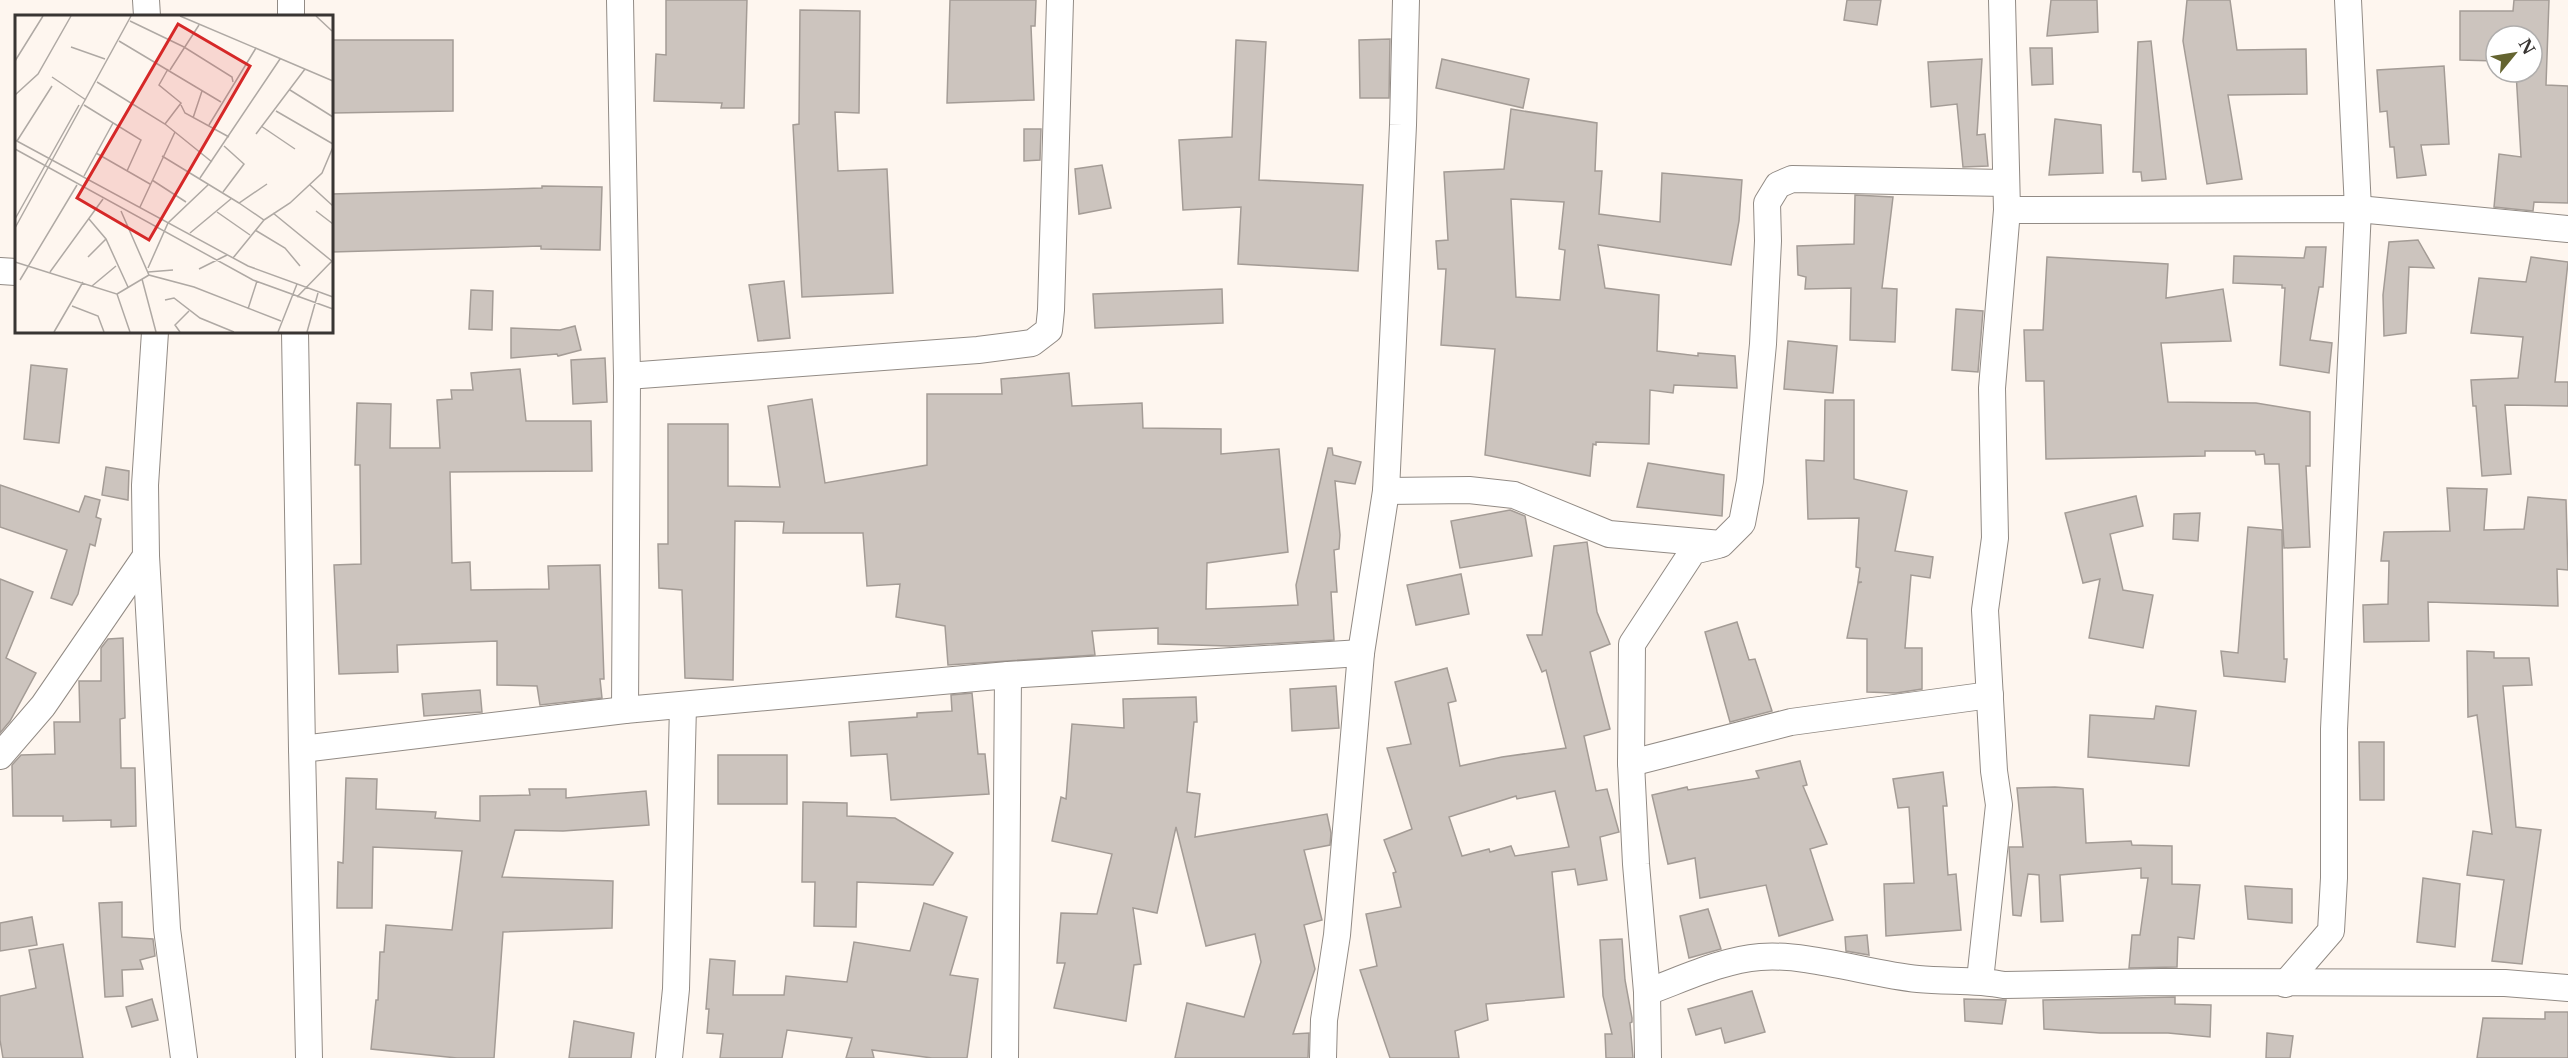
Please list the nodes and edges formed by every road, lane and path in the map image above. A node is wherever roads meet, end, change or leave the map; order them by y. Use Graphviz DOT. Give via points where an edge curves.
graph roads {
  1 [pos="146,0"];
  2 [pos="620,0"];
  3 [pos="1060,0"];
  4 [pos="1406,0"];
  5 [pos="2002,0"];
  6 [pos="2348,0"];
  7 [pos="147,15"];
  8 [pos="2006,183"];
  9 [pos="2358,209"];
  10 [pos="2007,210"];
  11 [pos="2568,229"];
  12 [pos="0,271"];
  13 [pos="15,272"];
  14 [pos="155,333"];
  15 [pos="295,333"];
  16 [pos="627,376"];
  17 [pos="1386,491"];
  18 [pos="1721,544"];
  19 [pos="146,556"];
  20 [pos="1361,653"];
  21 [pos="1008,675"];
  22 [pos="1990,695"];
  23 [pos="684,706"];
  24 [pos="626,711"];
  25 [pos="302,749"];
  26 [pos="0,756"];
  27 [pos="1631,763"];
  28 [pos="1980,980"];
  29 [pos="2285,984"];
  30 [pos="2568,988"];
  31 [pos="1647,992"];
  32 [pos="184,1058"];
  33 [pos="309,1058"];
  34 [pos="669,1058"];
  35 [pos="1005,1058"];
  36 [pos="1323,1058"];
  37 [pos="1648,1058"];
  1 -- 7 [label="street"];
  2 -- 16 [label="street"];
  3 -- 16 [label="street" via="1049,330 1032,343 978,350"];
  4 -- 17 [label="street"];
  5 -- 8 [label="street"];
  6 -- 9 [label="street"];
  8 -- 10 [label="street"];
  8 -- 18 [label="street" via="1792,179 1778,185 1767,203 1763,344 1750,480 1742,523"];
  9 -- 10 [label="street"];
  9 -- 11 [label="street"];
  9 -- 29 [label="street" via="2334,729 2331,931"];
  10 -- 22 [label="street" via="1992,388 1995,538 1985,610"];
  12 -- 13 [label="street"];
  14 -- 19 [label="street" via="145,485"];
  15 -- 25 [label="street"];
  16 -- 24 [label="street"];
  17 -- 18 [label="street" via="1469,490 1514,495 1609,534"];
  17 -- 20 [label="street"];
  18 -- 27 [label="street" via="1693,551 1632,644"];
  19 -- 26 [label="street" via="43,706"];
  19 -- 32 [label="street" via="167,929"];
  20 -- 21 [label="street"];
  20 -- 36 [label="street"];
  21 -- 23 [label="street"];
  21 -- 35 [label="street"];
  22 -- 27 [label="street" via="1791,722"];
  22 -- 28 [label="street" via="1999,805"];
  23 -- 24 [label="street"];
  23 -- 34 [label="street" via="676,989"];
  24 -- 25 [label="street"];
  25 -- 33 [label="street"];
  27 -- 31 [label="street"];
  28 -- 29 [label="street" via="2004,985"];
  28 -- 31 [label="street" via="1919,979 1785,957 1759,957 1728,963"];
  29 -- 30 [label="street" via="2505,983"];
  31 -- 37 [label="street"];
}
